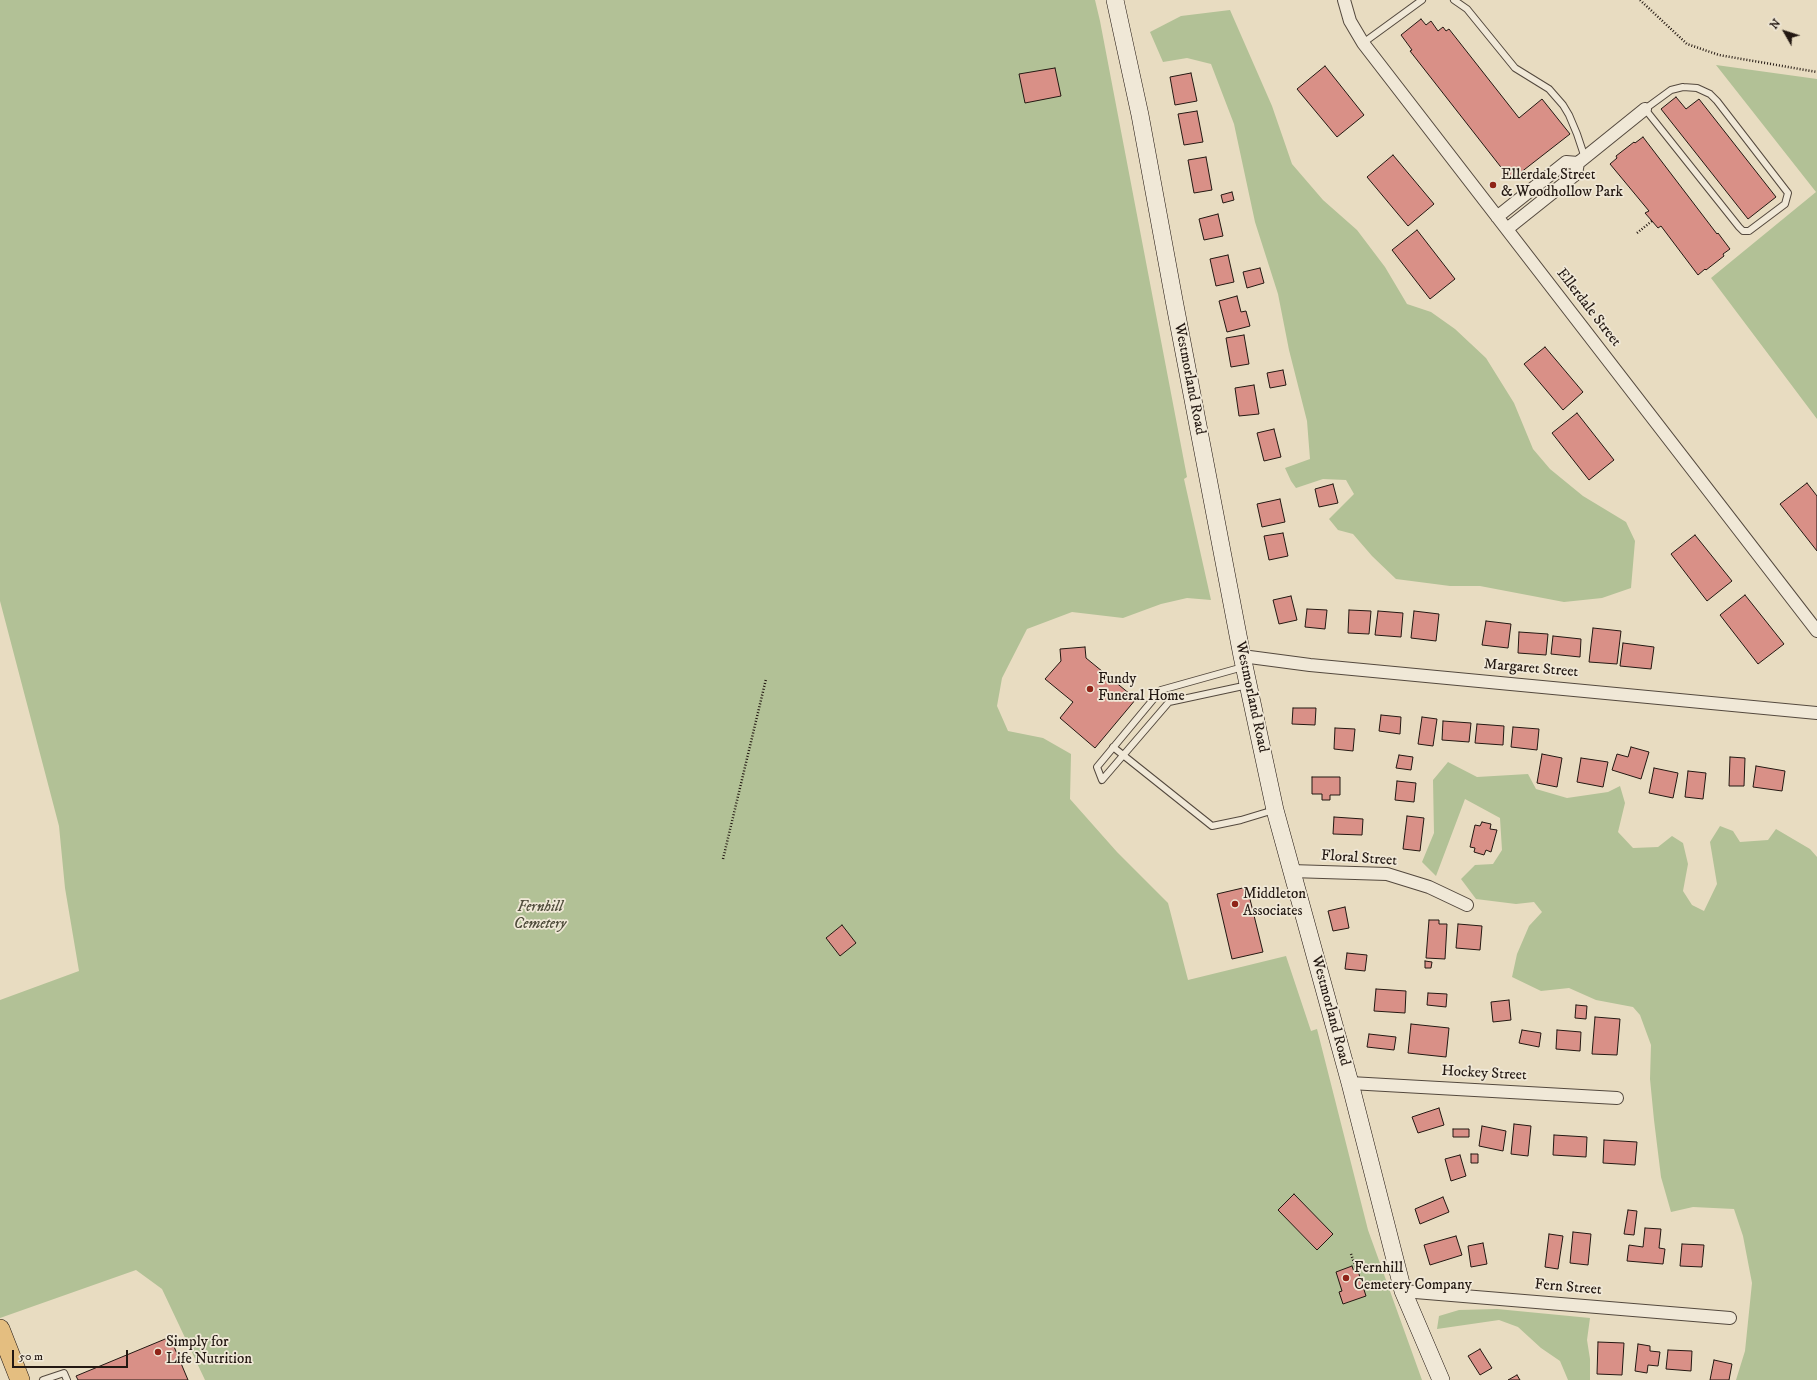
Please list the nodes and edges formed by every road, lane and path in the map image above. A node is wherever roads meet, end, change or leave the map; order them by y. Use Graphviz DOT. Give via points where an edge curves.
graph roads {
  1 [pos="1115,0"];
  2 [pos="1344,0"];
  3 [pos="1422,0"];
  4 [pos="1454,0"];
  5 [pos="1640,0"];
  6 [pos="1363,43"];
  7 [pos="1817,72"];
  8 [pos="1645,109"];
  9 [pos="1581,160"];
  10 [pos="1497,216"];
  11 [pos="1652,221"];
  12 [pos="1507,229"];
  13 [pos="1637,233"];
  14 [pos="1817,631"];
  15 [pos="1243,661"];
  16 [pos="766,680"];
  17 [pos="1248,685"];
  18 [pos="1817,713"];
  19 [pos="1113,747"];
  20 [pos="1123,756"];
  21 [pos="1275,810"];
  22 [pos="723,859"];
  23 [pos="1291,871"];
  24 [pos="1467,905"];
  25 [pos="1350,1083"];
  26 [pos="1617,1098"];
  27 [pos="1351,1254"];
  28 [pos="1353,1269"];
  29 [pos="1403,1291"];
  30 [pos="1730,1318"];
  31 [pos="0,1329"];
  32 [pos="20,1380"];
  33 [pos="43,1380"];
  34 [pos="67,1380"];
  35 [pos="1441,1380"];
  1 -- 15 [label="street, Westmorland Road" via="1140,115"];
  2 -- 6 [label="street, Ellerdale Street" via="1350,21"];
  3 -- 6 [label="lane"];
  4 -- 9 [label="lane" via="1467,9 1515,68 1549,89 1563,104 1577,134"];
  5 -- 7 [label="path" via="1687,44 1719,56"];
  6 -- 10 [label="street, Ellerdale Street"];
  8 -- 8 [label="lane" via="1743,230 1749,231 1785,204 1787,190 1710,94 1697,88 1678,88 1662,95"];
  8 -- 9 [label="street"];
  9 -- 10 [label="street" via="1566,162"];
  9 -- 12 [label="street" via="1576,174"];
  10 -- 12 [label="street, Ellerdale Street"];
  11 -- 13 [label="path"];
  12 -- 14 [label="street, Ellerdale Street"];
  15 -- 17 [label="street, Westmorland Road"];
  15 -- 18 [label="street, Margaret Street" via="1326,666"];
  15 -- 19 [label="lane" via="1161,690"];
  16 -- 22 [label="path"];
  17 -- 20 [label="lane" via="1169,702"];
  17 -- 21 [label="street, Westmorland Road"];
  19 -- 20 [label="lane"];
  19 -- 20 [label="lane" via="1098,767 1102,780"];
  20 -- 21 [label="lane" via="1212,826"];
  21 -- 23 [label="street, Westmorland Road"];
  23 -- 24 [label="street, Floral Street" via="1387,874 1429,887"];
  23 -- 25 [label="street, Westmorland Road"];
  25 -- 26 [label="street, Hockey Street"];
  25 -- 29 [label="street, Westmorland Road"];
  27 -- 28 [label="path" via="1356,1268"];
  29 -- 30 [label="street, Fern Street"];
  29 -- 35 [label="street, Westmorland Road"];
  31 -- 32 [label="main road"];
  33 -- 34 [label="lane" via="64,1373"];
}
